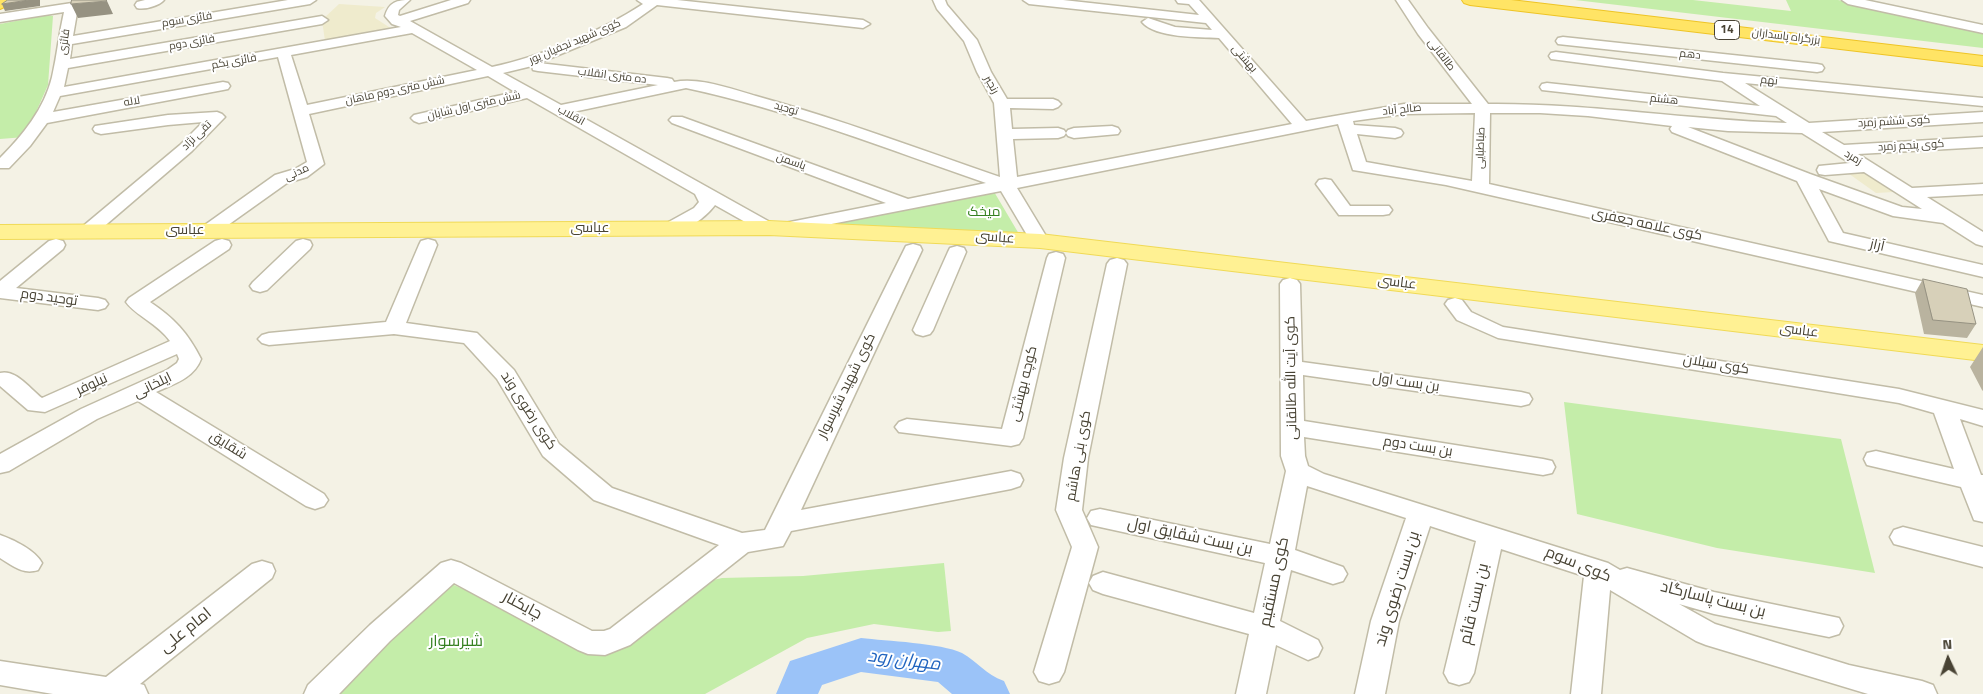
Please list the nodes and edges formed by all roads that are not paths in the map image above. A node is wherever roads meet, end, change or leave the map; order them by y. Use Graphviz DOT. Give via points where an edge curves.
graph roads {
  1 [pos="7,0"];
  2 [pos="158,0"];
  3 [pos="310,0"];
  4 [pos="404,0"];
  5 [pos="464,0"];
  6 [pos="939,0"];
  7 [pos="1029,0"];
  8 [pos="1182,0"];
  9 [pos="1402,0"];
  10 [pos="1470,0"];
  11 [pos="1561,0"];
  12 [pos="1848,0"];
  13 [pos="650,1"];
  14 [pos="1871,2"];
  15 [pos="0,4"];
  16 [pos="141,4"];
  17 [pos="77,5"];
  18 [pos="1128,11"];
  19 [pos="0,16"];
  20 [pos="322,20"];
  21 [pos="1211,20"];
  22 [pos="397,21"];
  23 [pos="863,24"];
  24 [pos="1983,25"];
  25 [pos="1983,28"];
  26 [pos="412,30"];
  27 [pos="1223,34"];
  28 [pos="618,39"];
  29 [pos="65,41"];
  30 [pos="1563,41"];
  31 [pos="1983,49"];
  32 [pos="1665,52"];
  33 [pos="284,53"];
  34 [pos="1556,56"];
  35 [pos="1983,61"];
  36 [pos="62,65"];
  37 [pos="1817,68"];
  38 [pos="489,70"];
  39 [pos="1672,70"];
  40 [pos="1724,77"];
  41 [pos="686,84"];
  42 [pos="223,86"];
  43 [pos="1547,87"];
  44 [pos="56,93"];
  45 [pos="530,93"];
  46 [pos="1983,102"];
  47 [pos="1002,103"];
  48 [pos="1053,104"];
  49 [pos="1483,108"];
  50 [pos="560,110"];
  51 [pos="301,111"];
  52 [pos="1781,113"];
  53 [pos="1983,117"];
  54 [pos="419,118"];
  55 [pos="42,119"];
  56 [pos="677,120"];
  57 [pos="1657,120"];
  58 [pos="1346,124"];
  59 [pos="1302,126"];
  60 [pos="1804,128"];
  61 [pos="101,130"];
  62 [pos="1112,131"];
  63 [pos="1058,133"];
  64 [pos="1074,133"];
  65 [pos="1396,133"];
  66 [pos="1004,134"];
  67 [pos="27,141"];
  68 [pos="1983,142"];
  69 [pos="0,143"];
  70 [pos="1839,150"];
  71 [pos="3,164"];
  72 [pos="1868,167"];
  73 [pos="1825,170"];
  74 [pos="1804,178"];
  75 [pos="1007,184"];
  76 [pos="1324,184"];
  77 [pos="1480,188"];
  78 [pos="1983,189"];
  79 [pos="702,190"];
  80 [pos="1910,193"];
  81 [pos="906,204"];
  82 [pos="1383,210"];
  83 [pos="1949,218"];
  84 [pos="671,228"];
  85 [pos="777,228"];
  86 [pos="0,232"];
  87 [pos="93,236"];
  88 [pos="215,238"];
  89 [pos="1983,240"];
  90 [pos="0,245"];
  91 [pos="56,245"];
  92 [pos="303,245"];
  93 [pos="428,245"];
  94 [pos="913,250"];
  95 [pos="1048,250"];
  96 [pos="957,252"];
  97 [pos="1116,264"];
  98 [pos="1203,267"];
  99 [pos="1983,271"];
  100 [pos="1290,284"];
  101 [pos="260,286"];
  102 [pos="0,292"];
  103 [pos="1983,301"];
  104 [pos="98,304"];
  105 [pos="1456,304"];
  106 [pos="394,328"];
  107 [pos="1721,329"];
  108 [pos="923,330"];
  109 [pos="269,339"];
  110 [pos="183,343"];
  111 [pos="1983,353"];
  112 [pos="1292,367"];
  113 [pos="1983,367"];
  114 [pos="6,379"];
  115 [pos="140,392"];
  116 [pos="1521,400"];
  117 [pos="1944,408"];
  118 [pos="1983,418"];
  119 [pos="907,427"];
  120 [pos="1292,427"];
  121 [pos="1876,459"];
  122 [pos="0,465"];
  123 [pos="1543,467"];
  124 [pos="1298,471"];
  125 [pos="1011,480"];
  126 [pos="1977,483"];
  127 [pos="315,500"];
  128 [pos="1421,513"];
  129 [pos="1983,513"];
  130 [pos="1100,518"];
  131 [pos="782,522"];
  132 [pos="1491,535"];
  133 [pos="1903,537"];
  134 [pos="742,544"];
  135 [pos="0,545"];
  136 [pos="1280,556"];
  137 [pos="1983,558"];
  138 [pos="29,563"];
  139 [pos="262,570"];
  140 [pos="1598,570"];
  141 [pos="1332,574"];
  142 [pos="1103,583"];
  143 [pos="1829,626"];
  144 [pos="1266,627"];
  145 [pos="1308,648"];
  146 [pos="1049,672"];
  147 [pos="0,673"];
  148 [pos="1459,673"];
  149 [pos="1851,685"];
  150 [pos="122,692"];
  151 [pos="319,694"];
  152 [pos="1251,694"];
  153 [pos="1370,694"];
  154 [pos="1586,694"];
  155 [pos="1922,694"];
  1 -- 15 [label="highway"];
  2 -- 16 [label="street"];
  3 -- 29 [label="street, فائزی سوم"];
  4 -- 22 [label="street" via="393,8 391,16"];
  5 -- 22 [label="street"];
  6 -- 47 [label="street, رنجبر" via="970,40"];
  7 -- 18 [label="street"];
  8 -- 21 [label="street, بهشتی" via="1193,1"];
  9 -- 49 [label="street, طالقانی"];
  10 -- 35 [label="highway, بزرگراه پاسداران / 14"];
  11 -- 31 [label="highway, بزرگراه پاسداران / 14"];
  12 -- 14 [label="street"];
  13 -- 23 [label="street"];
  13 -- 38 [label="street, کوی شهید نجفیان پور" via="621,24 522,65"];
  14 -- 24 [label="street"];
  14 -- 25 [label="street"];
  17 -- 19 [label="street, فائزی"];
  17 -- 29 [label="street, فائزی"];
  18 -- 21 [label="street"];
  18 -- 27 [label="street" via="1158,28"];
  20 -- 36 [label="street, فائزی دوم"];
  21 -- 27 [label="street, بهشتی"];
  22 -- 26 [label="street, انقلاب"];
  26 -- 33 [label="street, فائزی یکم"];
  26 -- 38 [label="street, انقلاب"];
  27 -- 59 [label="street, بهشتی"];
  28 -- 41 [label="street, ده متری انقلاب" via="544,68"];
  29 -- 36 [label="street, فائزی"];
  30 -- 32 [label="street, دهم"];
  32 -- 37 [label="street, دهم"];
  32 -- 39 [label="street"];
  33 -- 44 [label="street, فائزی یکم"];
  33 -- 51 [label="street, مدنی"];
  34 -- 39 [label="street, نهم"];
  36 -- 44 [label="street, فائزی"];
  38 -- 45 [label="street, انقلاب"];
  38 -- 51 [label="street, شش متری دوم ماهان"];
  39 -- 40 [label="street, نهم"];
  40 -- 46 [label="street, نهم"];
  40 -- 52 [label="street, زمرد"];
  41 -- 50 [label="street, توحید"];
  41 -- 75 [label="street, توحید" via="794,111"];
  42 -- 55 [label="street, لاله"];
  43 -- 52 [label="street, هشتم"];
  44 -- 55 [label="street, فائزی"];
  45 -- 50 [label="street, انقلاب"];
  45 -- 54 [label="street, شش متری اول شایان"];
  47 -- 48 [label="street"];
  47 -- 66 [label="street, رنجبر"];
  49 -- 57 [label="street, صالح آباد" via="1588,111"];
  49 -- 58 [label="street, صالح آباد" via="1404,109"];
  49 -- 77 [label="street, طباطبایی"];
  50 -- 79 [label="street, انقلاب"];
  51 -- 88 [label="street, مدنی" via="316,164 282,179"];
  52 -- 60 [label="street, زمرد"];
  53 -- 60 [label="street, کوی ششم زمرد"];
  55 -- 67 [label="street, فائزی"];
  56 -- 81 [label="street, یاسمن"];
  57 -- 60 [label="street, صالح آباد"];
  57 -- 74 [label="street"];
  58 -- 59 [label="street, صالح آباد"];
  58 -- 65 [label="street"];
  58 -- 77 [label="street, کوی علامه جعفری" via="1359,166"];
  59 -- 75 [label="street, صالح آباد"];
  60 -- 70 [label="street, زمرد"];
  61 -- 87 [label="street, تقی نژاد" via="217,117"];
  62 -- 64 [label="street"];
  63 -- 66 [label="street"];
  66 -- 75 [label="street, رنجبر"];
  67 -- 69 [label="street"];
  67 -- 71 [label="street, فائزی"];
  68 -- 70 [label="street, کوی پنجم زمرد"];
  70 -- 72 [label="street, زمرد"];
  72 -- 73 [label="street"];
  72 -- 80 [label="street, زمرد"];
  74 -- 83 [label="street" via="1899,212"];
  74 -- 99 [label="street, آراز" via="1836,237"];
  75 -- 81 [label="street, صالح آباد"];
  75 -- 95 [label="street"];
  76 -- 82 [label="street" via="1345,211"];
  77 -- 103 [label="street, کوی علامه جعفری"];
  78 -- 80 [label="street"];
  79 -- 84 [label="street" via="708,203 700,212"];
  79 -- 85 [label="street, انقلاب"];
  80 -- 83 [label="street, زمرد"];
  81 -- 85 [label="street, صالح آباد"];
  83 -- 89 [label="street, زمرد"];
  84 -- 85 [label="main road, عباسى"];
  84 -- 88 [label="main road, عباسى"];
  85 -- 95 [label="main road, عباسى" via="966,236"];
  86 -- 87 [label="main road, عباسى"];
  87 -- 88 [label="main road, عباسى"];
  87 -- 91 [label="main road, عباسى"];
  88 -- 92 [label="main road, عباسى"];
  88 -- 110 [label="street, ایلخانی" via="136,302 162,319"];
  90 -- 91 [label="main road, عباسى"];
  91 -- 102 [label="street, توحید دوم"];
  92 -- 93 [label="main road, عباسى"];
  92 -- 101 [label="street"];
  93 -- 94 [label="main road, عباسى" via="769,244"];
  93 -- 106 [label="street"];
  94 -- 96 [label="main road, عباسى"];
  94 -- 131 [label="street, کوی شهید شیرسوار"];
  95 -- 96 [label="main road, عباسى"];
  95 -- 97 [label="main road, عباسى"];
  95 -- 98 [label="main road, عباسى"];
  95 -- 119 [label="street, کوچه بهشتی" via="1011,438"];
  96 -- 108 [label="street"];
  97 -- 98 [label="main road, عباسى"];
  97 -- 146 [label="street, کوی بنی هاشم" via="1076,458 1070,510 1085,547"];
  98 -- 100 [label="main road, عباسى"];
  98 -- 107 [label="main road, عباسى"];
  100 -- 105 [label="main road, عباسى"];
  100 -- 112 [label="street, کوی آیت الله طالقانی"];
  102 -- 104 [label="street, توحید دوم"];
  105 -- 107 [label="main road, عباسى"];
  105 -- 117 [label="street, کوی سبلان" via="1464,316 1498,332 1899,396"];
  106 -- 109 [label="street, کوی رضوی وند"];
  106 -- 134 [label="street, کوی رضوی وند" via="470,337 506,375 552,450 603,494"];
  107 -- 111 [label="main road, عباسى"];
  107 -- 113 [label="main road, عباسى"];
  110 -- 114 [label="street, نیلوفر" via="45,405 36,405"];
  110 -- 115 [label="street, ایلخانی" via="190,359 187,367"];
  112 -- 116 [label="street, بن بست اول"];
  112 -- 120 [label="street, کوی آیت الله طالقانی"];
  115 -- 122 [label="street, ایلخانی" via="89,414"];
  115 -- 127 [label="street, شقایق"];
  117 -- 118 [label="street, کوی سبلان"];
  117 -- 126 [label="street"];
  120 -- 123 [label="street, بن بست دوم"];
  120 -- 124 [label="street, کوی آیت الله طالقانی" via="1293,456"];
  121 -- 126 [label="street"];
  124 -- 128 [label="street, کوی سوم" via="1315,480"];
  124 -- 136 [label="street, کوی مستقیم"];
  125 -- 131 [label="street"];
  126 -- 129 [label="street"];
  128 -- 132 [label="street, کوی سوم"];
  128 -- 153 [label="street, بن بست رضوی وند" via="1385,621"];
  130 -- 136 [label="street, بن بست شقایق اول"];
  131 -- 134 [label="street, کوی شهید شیرسوار" via="774,539"];
  132 -- 140 [label="street, کوی سوم"];
  132 -- 148 [label="street, بن بست قائم"];
  133 -- 137 [label="street"];
  134 -- 151 [label="street, چایکنار" via="620,637 605,643 588,642 451,570 380,633"];
  135 -- 138 [label="street"];
  136 -- 141 [label="street, بن بست شقایق اول"];
  136 -- 144 [label="street, کوی مستقیم"];
  139 -- 150 [label="street, امام علی"];
  140 -- 143 [label="street, بن بست پاسارگاد" via="1714,603"];
  140 -- 149 [label="street, کوی سوم" via="1706,633"];
  140 -- 154 [label="street"];
  142 -- 144 [label="street"];
  144 -- 145 [label="street"];
  144 -- 152 [label="street, کوی مستقیم"];
  147 -- 150 [label="street"];
  149 -- 155 [label="street, کوی سوم"];
}
